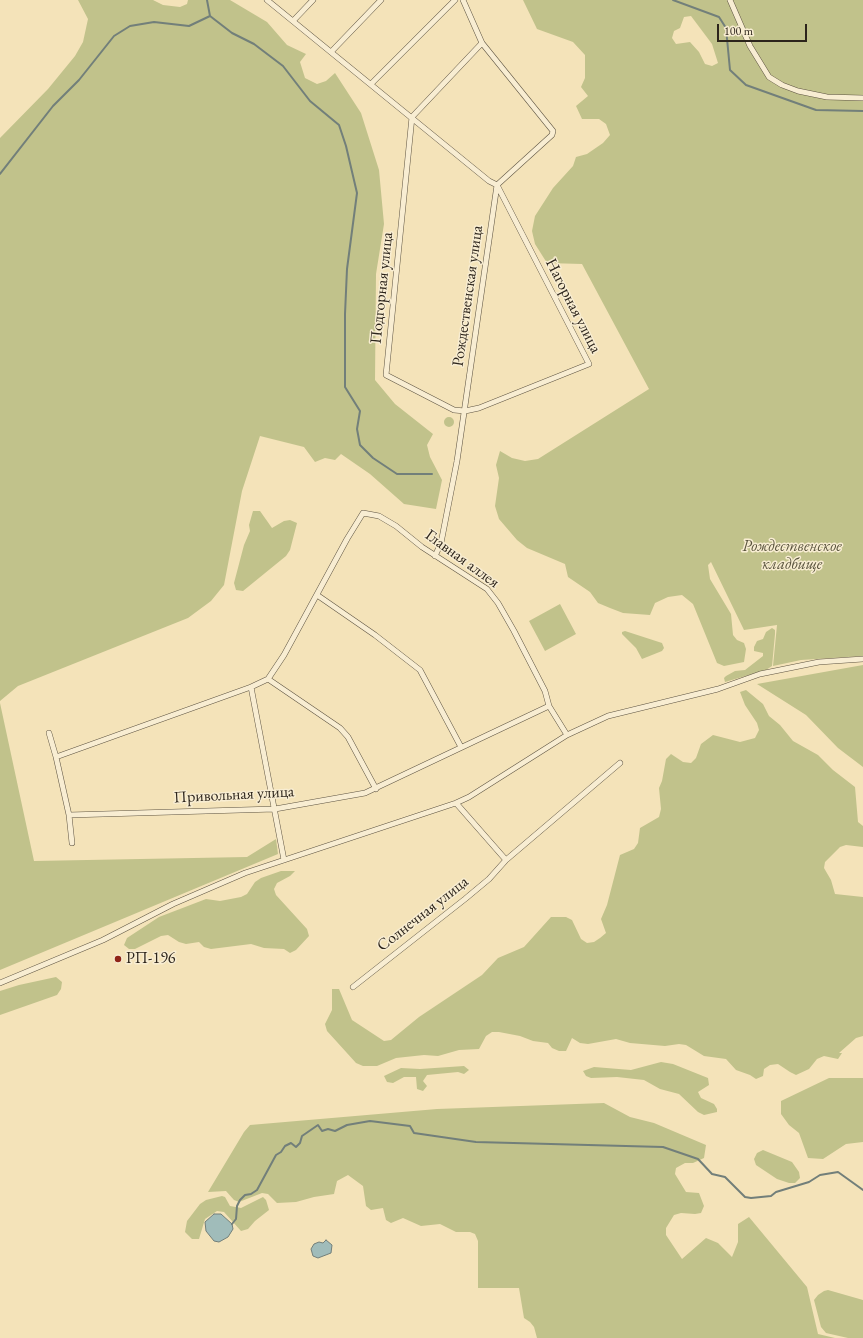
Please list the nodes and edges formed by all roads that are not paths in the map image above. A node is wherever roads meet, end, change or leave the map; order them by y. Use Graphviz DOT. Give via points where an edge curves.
graph roads {
  1 [pos="268,0"];
  2 [pos="313,0"];
  3 [pos="381,0"];
  4 [pos="455,0"];
  5 [pos="463,0"];
  6 [pos="730,0"];
  7 [pos="294,21"];
  8 [pos="482,44"];
  9 [pos="331,52"];
  10 [pos="371,84"];
  11 [pos="863,98"];
  12 [pos="412,117"];
  13 [pos="497,185"];
  14 [pos="465,411"];
  15 [pos="435,556"];
  16 [pos="317,595"];
  17 [pos="863,659"];
  18 [pos="268,679"];
  19 [pos="251,687"];
  20 [pos="549,706"];
  21 [pos="49,733"];
  22 [pos="567,735"];
  23 [pos="461,747"];
  24 [pos="56,757"];
  25 [pos="620,763"];
  26 [pos="376,789"];
  27 [pos="456,803"];
  28 [pos="275,809"];
  29 [pos="69,815"];
  30 [pos="72,843"];
  31 [pos="284,860"];
  32 [pos="506,860"];
  33 [pos="0,983"];
  34 [pos="353,987"];
  1 -- 7 [label="street"];
  2 -- 7 [label="street"];
  3 -- 9 [label="street"];
  4 -- 10 [label="street"];
  5 -- 8 [label="street"];
  6 -- 11 [label="street" via="750,46 769,77 782,85 804,92 827,97"];
  7 -- 9 [label="street"];
  8 -- 12 [label="street"];
  8 -- 13 [label="street" via="553,131 552,135"];
  9 -- 10 [label="street"];
  10 -- 12 [label="street"];
  12 -- 13 [label="street"];
  12 -- 14 [label="street, Подгорная улица" via="386,375 454,410"];
  13 -- 14 [label="street, Рождественская улица"];
  13 -- 14 [label="street, Нагорная улица" via="589,364 519,393"];
  14 -- 15 [label="street, Рождественская улица" via="441,543"];
  15 -- 16 [label="street, Главная аллея" via="379,516 363,513"];
  15 -- 20 [label="street, Главная аллея" via="487,589 498,603 545,690"];
  16 -- 18 [label="street"];
  16 -- 23 [label="street" via="420,670"];
  17 -- 22 [label="street" via="819,662 760,674 718,689 608,716"];
  18 -- 19 [label="street"];
  18 -- 26 [label="street" via="340,728 348,737"];
  19 -- 24 [label="street"];
  19 -- 28 [label="street"];
  20 -- 22 [label="street, Главная аллея"];
  20 -- 23 [label="street, Привольная улица"];
  21 -- 24 [label="street"];
  22 -- 27 [label="street"];
  23 -- 26 [label="street, Привольная улица"];
  24 -- 29 [label="street"];
  25 -- 32 [label="street, Солнечная улица"];
  26 -- 28 [label="street, Привольная улица"];
  27 -- 31 [label="street"];
  27 -- 32 [label="street"];
  28 -- 29 [label="street, Привольная улица"];
  28 -- 31 [label="street"];
  29 -- 30 [label="street"];
  31 -- 33 [label="street" via="213,886 103,940"];
  32 -- 34 [label="street, Солнечная улица" via="489,879 465,899"];
}
